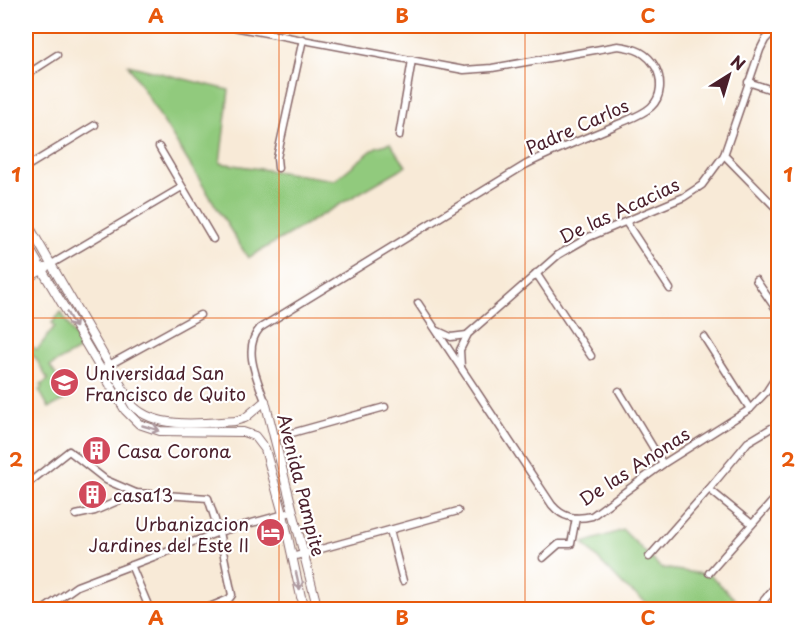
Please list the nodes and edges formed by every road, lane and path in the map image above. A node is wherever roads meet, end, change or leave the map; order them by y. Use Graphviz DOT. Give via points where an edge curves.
graph roads {
  1 [pos="228,26"];
  2 [pos="778,26"];
  3 [pos="303,39"];
  4 [pos="57,55"];
  5 [pos="412,60"];
  6 [pos="26,75"];
  7 [pos="748,82"];
  8 [pos="778,92"];
  9 [pos="95,124"];
  10 [pos="399,136"];
  11 [pos="159,147"];
  12 [pos="724,155"];
  13 [pos="26,167"];
  14 [pos="278,168"];
  15 [pos="182,187"];
  16 [pos="778,210"];
  17 [pos="26,221"];
  18 [pos="626,222"];
  19 [pos="213,239"];
  20 [pos="26,243"];
  21 [pos="50,266"];
  22 [pos="41,270"];
  23 [pos="536,273"];
  24 [pos="26,279"];
  25 [pos="756,280"];
  26 [pos="670,289"];
  27 [pos="418,303"];
  28 [pos="778,312"];
  29 [pos="200,315"];
  30 [pos="436,330"];
  31 [pos="468,334"];
  32 [pos="704,337"];
  33 [pos="591,356"];
  34 [pos="109,365"];
  35 [pos="100,370"];
  36 [pos="461,370"];
  37 [pos="778,374"];
  38 [pos="619,391"];
  39 [pos="265,401"];
  40 [pos="385,407"];
  41 [pos="750,410"];
  42 [pos="223,422"];
  43 [pos="778,424"];
  44 [pos="224,432"];
  45 [pos="274,438"];
  46 [pos="262,444"];
  47 [pos="663,464"];
  48 [pos="26,485"];
  49 [pos="709,489"];
  50 [pos="136,493"];
  51 [pos="778,495"];
  52 [pos="458,511"];
  53 [pos="292,512"];
  54 [pos="283,514"];
  55 [pos="76,515"];
  56 [pos="576,518"];
  57 [pos="752,524"];
  58 [pos="390,531"];
  59 [pos="219,532"];
  60 [pos="303,555"];
  61 [pos="649,556"];
  62 [pos="292,557"];
  63 [pos="543,558"];
  64 [pos="131,565"];
  65 [pos="708,573"];
  66 [pos="403,581"];
  67 [pos="778,583"];
  68 [pos="43,609"];
  69 [pos="150,609"];
  70 [pos="202,609"];
  71 [pos="308,609"];
  72 [pos="318,609"];
  73 [pos="756,609"];
  1 -- 3 [label="street, Padre Carlos"];
  2 -- 7 [label="street, De las Acacias" via="765,39"];
  3 -- 5 [label="street, Padre Carlos"];
  3 -- 14 [label="street"];
  4 -- 6 [label="street"];
  5 -- 10 [label="street"];
  5 -- 39 [label="street, Padre Carlos" via="474,71 618,46 633,48 650,58 658,71 659,95 652,106 638,115 525,165 260,328 251,351"];
  7 -- 8 [label="street"];
  7 -- 12 [label="street, De las Acacias"];
  9 -- 13 [label="street"];
  11 -- 15 [label="street"];
  12 -- 16 [label="street"];
  12 -- 18 [label="street, De las Acacias" via="694,192"];
  15 -- 19 [label="street"];
  15 -- 21 [label="street"];
  17 -- 21 [label="street, Avenida Pampite"];
  18 -- 23 [label="street, De las Acacias" via="589,237"];
  18 -- 26 [label="street"];
  20 -- 22 [label="street, Avenida Pampite"];
  21 -- 22 [label="street"];
  21 -- 34 [label="street, Avenida Pampite"];
  22 -- 24 [label="street"];
  22 -- 35 [label="street, Avenida Pampite, one-way"];
  23 -- 31 [label="street, De las Acacias"];
  23 -- 33 [label="street"];
  25 -- 28 [label="street"];
  27 -- 30 [label="street, De las Anonas"];
  29 -- 34 [label="street"];
  30 -- 31 [label="street" via="451,337"];
  30 -- 36 [label="street, De las Anonas"];
  31 -- 36 [label="street" via="460,351"];
  32 -- 41 [label="street"];
  34 -- 35 [label="street"];
  34 -- 42 [label="street, Avenida Pampite" via="133,406 147,417 169,422"];
  35 -- 44 [label="street, Avenida Pampite, one-way" via="138,424 160,431"];
  36 -- 56 [label="street, De las Anonas" via="552,505 560,514"];
  37 -- 41 [label="street, De las Anonas"];
  38 -- 47 [label="street"];
  39 -- 42 [label="street, Avenida Pampite" via="245,418"];
  39 -- 45 [label="street, Avenida Pampite"];
  40 -- 45 [label="street"];
  41 -- 47 [label="street, De las Anonas"];
  42 -- 44 [label="street"];
  43 -- 49 [label="street" via="748,442"];
  44 -- 46 [label="street, Avenida Pampite" via="249,433"];
  45 -- 46 [label="street"];
  45 -- 53 [label="street, Avenida Pampite"];
  46 -- 54 [label="street, Avenida Pampite"];
  47 -- 56 [label="street, De las Anonas" via="592,516"];
  48 -- 50 [label="street" via="69,451 106,480"];
  49 -- 57 [label="street"];
  49 -- 61 [label="street"];
  50 -- 55 [label="street"];
  50 -- 59 [label="street" via="208,498"];
  51 -- 57 [label="street"];
  52 -- 58 [label="street"];
  53 -- 54 [label="street"];
  53 -- 60 [label="street, Avenida Pampite"];
  54 -- 59 [label="street"];
  54 -- 62 [label="street, Avenida Pampite"];
  56 -- 63 [label="street" via="571,544 558,544"];
  57 -- 65 [label="street"];
  58 -- 60 [label="street"];
  58 -- 66 [label="street"];
  59 -- 64 [label="street"];
  59 -- 70 [label="street" via="232,594 229,599"];
  60 -- 62 [label="street"];
  60 -- 72 [label="street, Avenida Pampite"];
  62 -- 71 [label="street, Avenida Pampite, one-way" via="301,597"];
  64 -- 68 [label="street" via="72,588"];
  64 -- 69 [label="street"];
  67 -- 73 [label="street"];
}
